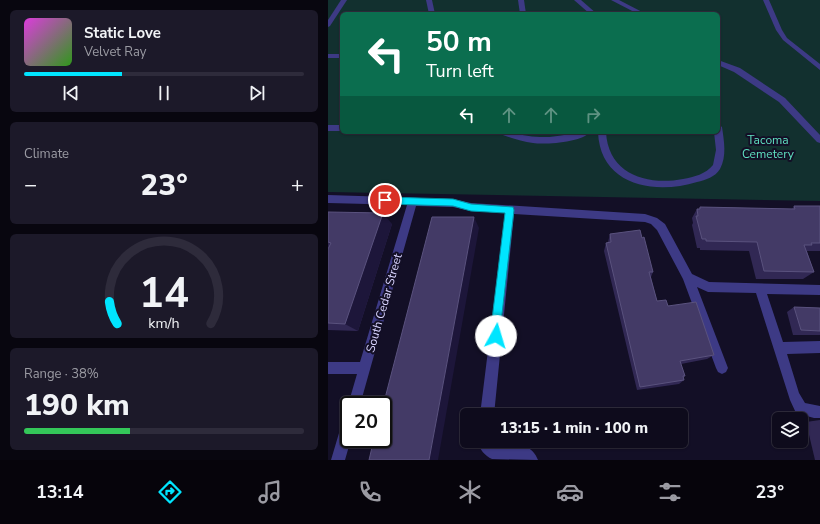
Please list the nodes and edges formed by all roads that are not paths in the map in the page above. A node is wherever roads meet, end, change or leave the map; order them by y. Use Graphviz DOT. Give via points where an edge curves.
graph roads {
  1 [pos="344,0"];
  2 [pos="429,0"];
  3 [pos="521,0"];
  4 [pos="577,0"];
  5 [pos="614,0"];
  6 [pos="766,0"];
  7 [pos="432,12"];
  8 [pos="523,12"];
  9 [pos="592,12"];
  10 [pos="639,12"];
  11 [pos="328,25"];
  12 [pos="328,56"];
  13 [pos="340,56"];
  14 [pos="720,63"];
  15 [pos="820,68"];
  16 [pos="328,128"];
  17 [pos="340,128"];
  18 [pos="509,134"];
  19 [pos="583,134"];
  20 [pos="602,134"];
  21 [pos="719,134"];
  22 [pos="820,140"];
  23 [pos="328,199"];
  24 [pos="413,201"];
  25 [pos="510,210"];
  26 [pos="688,278"];
  27 [pos="760,289"];
  28 [pos="820,290"];
  29 [pos="820,347"];
  30 [pos="779,348"];
  31 [pos="328,368"];
  32 [pos="365,368"];
  33 [pos="722,368"];
  34 [pos="357,396"];
  35 [pos="488,408"];
  36 [pos="820,412"];
  37 [pos="342,448"];
  38 [pos="488,448"];
  39 [pos="338,460"];
  40 [pos="531,460"];
  1 -- 11 [label="lane"];
  2 -- 7 [label="lane"];
  3 -- 8 [label="lane"];
  4 -- 9 [label="lane"];
  5 -- 10 [label="lane"];
  6 -- 15 [label="lane" via="779,30 786,39"];
  12 -- 13 [label="lane"];
  14 -- 22 [label="lane" via="738,70 782,100"];
  16 -- 17 [label="lane"];
  18 -- 19 [label="lane" via="534,142"];
  20 -- 21 [label="lane" via="602,144 615,168 634,179 658,185 675,185 708,175 717,165 720,154"];
  23 -- 24 [label="lane"];
  24 -- 25 [label="lane"];
  24 -- 32 [label="lane, South Cedar Street"];
  25 -- 26 [label="lane" via="645,218 654,221 670,242"];
  25 -- 35 [label="lane"];
  26 -- 27 [label="lane" via="708,287"];
  26 -- 33 [label="lane"];
  27 -- 28 [label="lane"];
  27 -- 30 [label="lane"];
  29 -- 30 [label="lane"];
  30 -- 36 [label="lane" via="794,396 801,408"];
  31 -- 32 [label="lane"];
  32 -- 34 [label="lane, South Cedar Street"];
  37 -- 39 [label="lane"];
  38 -- 40 [label="lane" via="492,452 523,452"];
}
